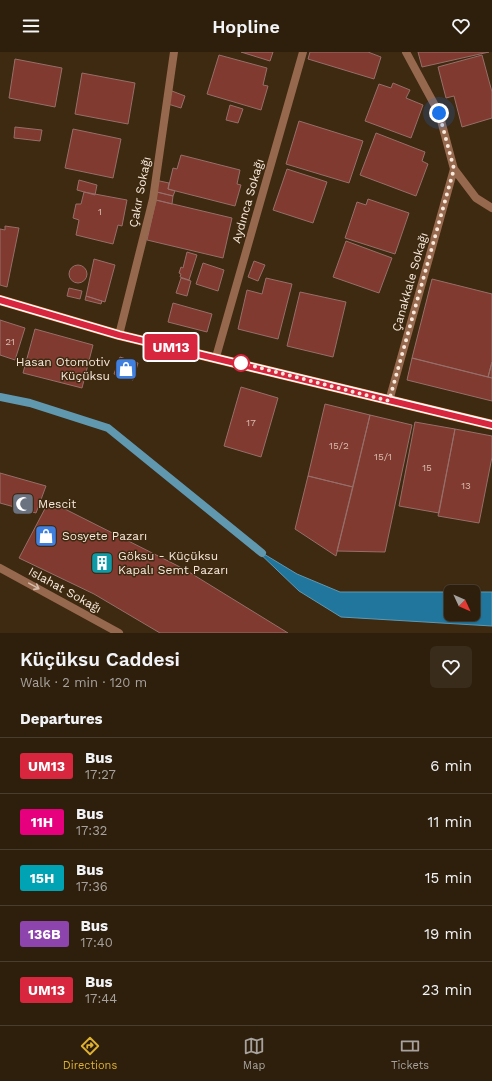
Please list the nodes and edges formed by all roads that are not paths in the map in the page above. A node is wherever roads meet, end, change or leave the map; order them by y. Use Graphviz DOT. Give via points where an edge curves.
graph roads {
  1 [pos="174,52"];
  2 [pos="303,52"];
  3 [pos="406,52"];
  4 [pos="454,169"];
  5 [pos="492,208"];
  6 [pos="0,300"];
  7 [pos="119,335"];
  8 [pos="216,357"];
  9 [pos="389,401"];
  10 [pos="492,425"];
  11 [pos="0,568"];
  12 [pos="119,633"];
  1 -- 7 [label="street, Çakır Sokağı" via="153,199"];
  2 -- 8 [label="street, Aydınca Sokağı"];
  3 -- 4 [label="street" via="439,113"];
  4 -- 5 [label="street" via="476,198"];
  4 -- 9 [label="street, Çanakkale Sokağı"];
  6 -- 7 [label="main road"];
  7 -- 8 [label="main road"];
  8 -- 9 [label="main road"];
  9 -- 10 [label="main road"];
  11 -- 12 [label="street, Islahat Sokağı, one-way"];
}
